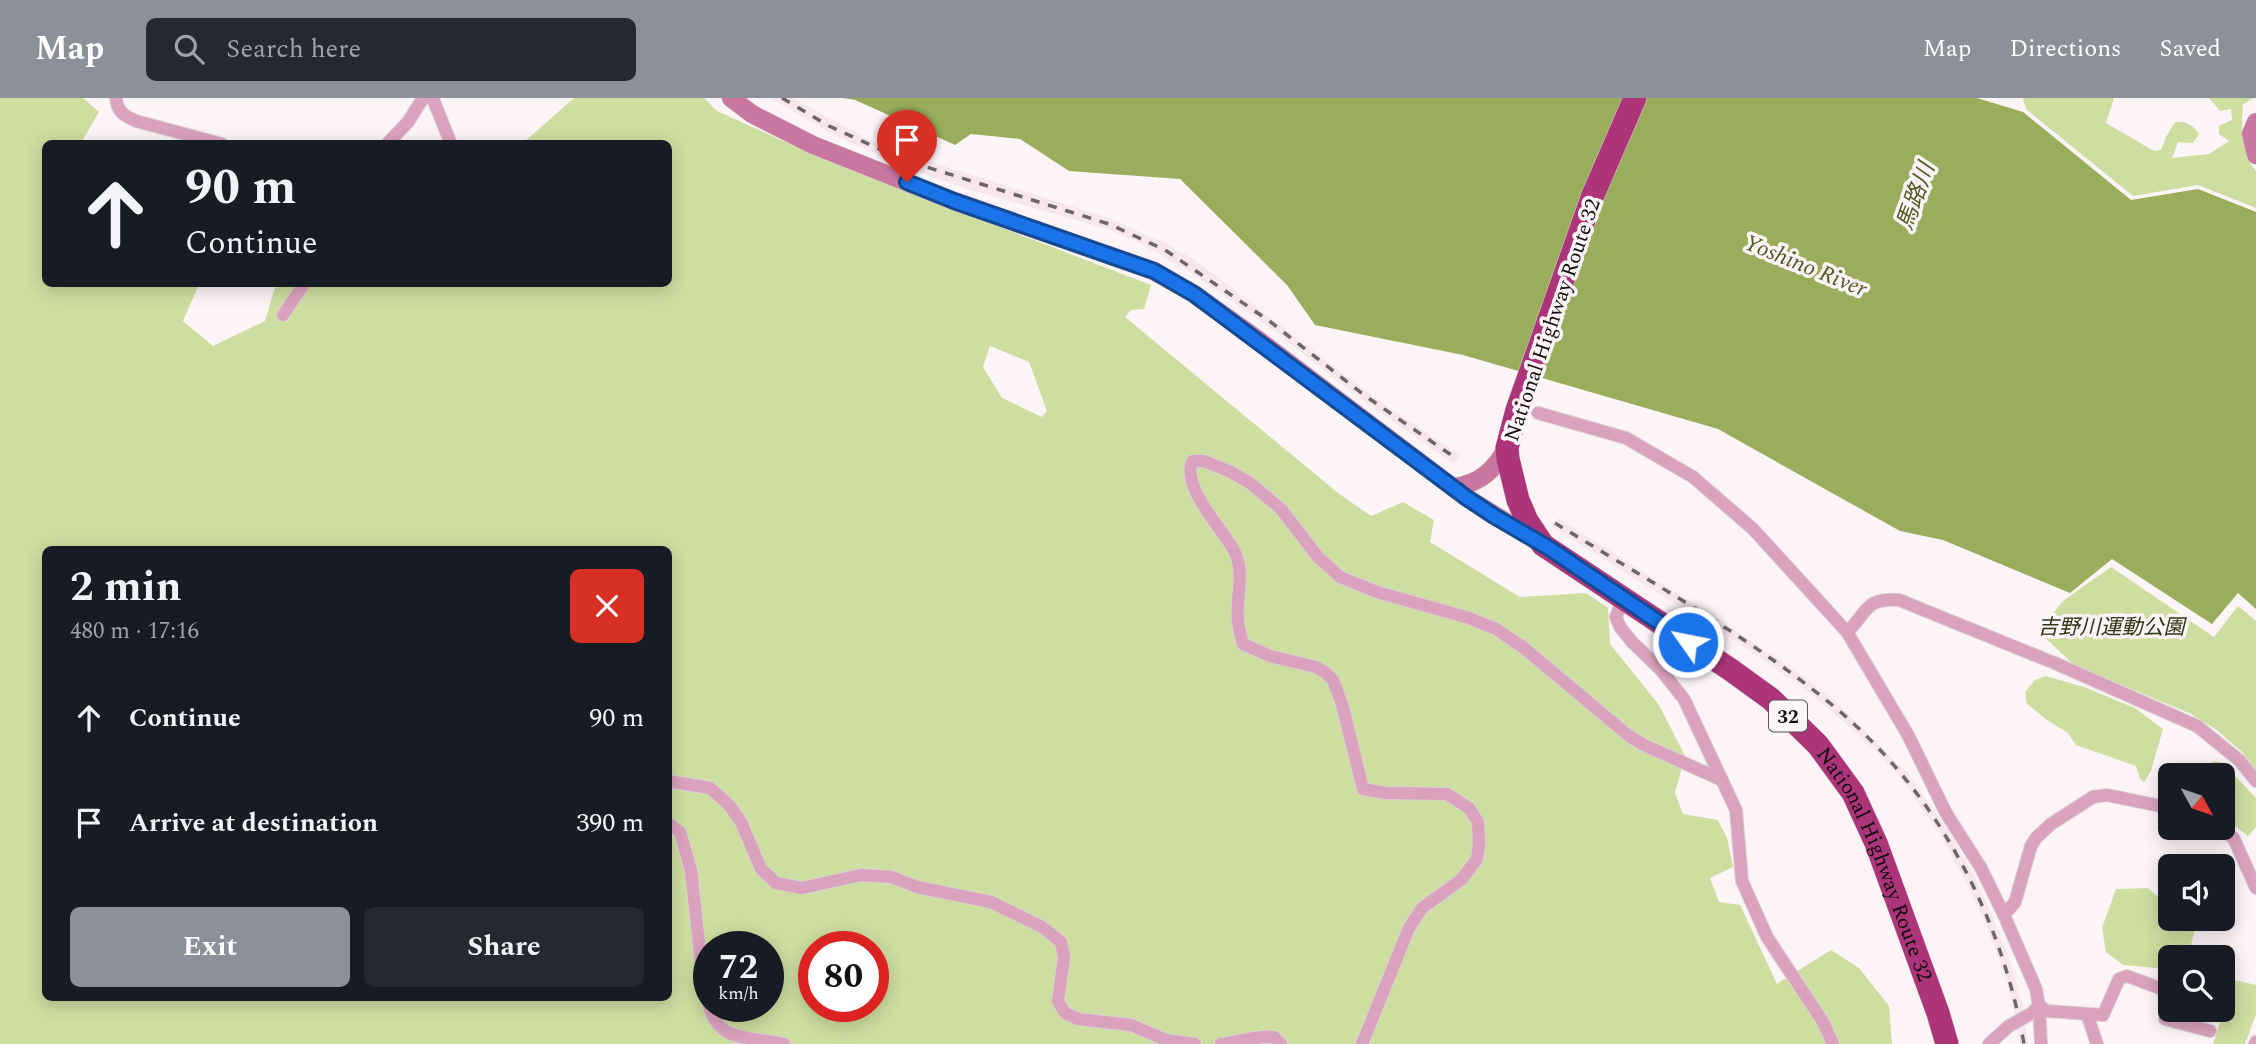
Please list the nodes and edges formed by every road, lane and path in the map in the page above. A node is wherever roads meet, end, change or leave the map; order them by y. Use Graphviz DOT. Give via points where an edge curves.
graph roads {
  1 [pos="116,98"];
  2 [pos="423,98"];
  3 [pos="429,98"];
  4 [pos="731,98"];
  5 [pos="1634,98"];
  6 [pos="2256,122"];
  7 [pos="207,140"];
  8 [pos="391,140"];
  9 [pos="449,140"];
  10 [pos="2256,155"];
  11 [pos="302,287"];
  12 [pos="283,315"];
  13 [pos="1538,413"];
  14 [pos="1507,448"];
  15 [pos="1454,487"];
  16 [pos="1543,545"];
  17 [pos="1623,599"];
  18 [pos="1847,632"];
  19 [pos="1722,779"];
  20 [pos="2256,781"];
  21 [pos="672,782"];
  22 [pos="2158,805"];
  23 [pos="672,826"];
  24 [pos="2234,840"];
  25 [pos="2256,888"];
  26 [pos="2004,915"];
  27 [pos="698,931"];
  28 [pos="2158,988"];
  29 [pos="2035,1009"];
  30 [pos="2087,1014"];
  31 [pos="714,1022"];
  32 [pos="2176,1022"];
  33 [pos="2210,1031"];
  34 [pos="784,1044"];
  35 [pos="1195,1044"];
  36 [pos="1221,1044"];
  37 [pos="1281,1044"];
  38 [pos="1362,1044"];
  39 [pos="1833,1044"];
  40 [pos="1947,1044"];
  41 [pos="1990,1044"];
  42 [pos="2041,1044"];
  43 [pos="2097,1044"];
  1 -- 7 [label="street" via="123,115 136,121"];
  2 -- 8 [label="street"];
  3 -- 9 [label="street"];
  4 -- 15 [label="street" via="813,145 954,201 1154,271 1204,301"];
  5 -- 14 [label="highway, National Highway Route 32 / 32" via="1553,305"];
  6 -- 10 [label="street" via="2251,134"];
  11 -- 12 [label="street"];
  13 -- 18 [label="street" via="1626,438 1693,477 1753,529"];
  14 -- 15 [label="street" via="1493,470 1478,481"];
  14 -- 16 [label="highway, National Highway Route 32 / 32" via="1518,500"];
  15 -- 16 [label="street"];
  16 -- 17 [label="highway, National Highway Route 32 / 32"];
  17 -- 19 [label="street" via="1616,617 1620,627 1684,699"];
  17 -- 40 [label="highway, National Highway Route 32 / 32" via="1771,699 1818,745 1853,793 1881,856"];
  18 -- 20 [label="street" via="1864,610 1882,599 1899,600 2197,726 2239,760"];
  18 -- 26 [label="street"];
  19 -- 38 [label="street" via="1629,736 1496,629 1340,577 1318,557 1281,509 1250,483 1204,461 1193,461 1190,479 1234,549 1240,567 1238,621 1243,644 1316,667 1334,680 1363,789 1447,794 1469,808 1478,822 1477,859 1461,880 1422,908 1409,928"];
  19 -- 39 [label="street" via="1736,810 1742,881 1768,937"];
  21 -- 35 [label="street" via="710,788 729,805 761,869 776,883 802,888 861,875 892,877 917,887 991,902 1042,927 1060,942 1064,957 1058,1001 1065,1013 1078,1019 1131,1025 1166,1041"];
  22 -- 26 [label="street" via="2107,794 2093,797 2051,824 2031,846 2015,902"];
  23 -- 27 [label="street" via="680,832 691,870"];
  24 -- 25 [label="street"];
  26 -- 29 [label="street" via="2035,989"];
  28 -- 30 [label="street" via="2127,976 2119,979 2103,1015"];
  29 -- 30 [label="street"];
  29 -- 41 [label="street, bridge"];
  29 -- 42 [label="street"];
  30 -- 43 [label="street"];
  31 -- 34 [label="street" via="735,1038"];
  32 -- 33 [label="street"];
  36 -- 37 [label="street" via="1261,1036 1274,1037"];
}
